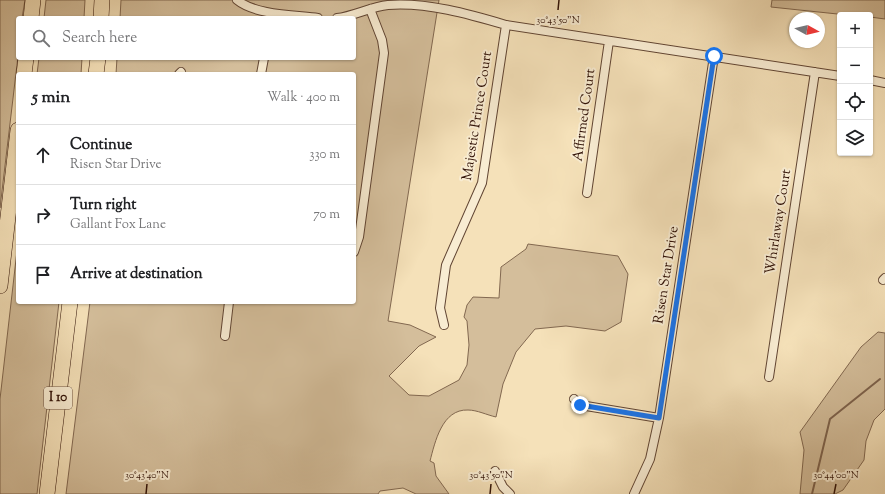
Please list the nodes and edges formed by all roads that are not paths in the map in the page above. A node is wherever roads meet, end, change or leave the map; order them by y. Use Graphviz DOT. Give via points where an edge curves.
graph roads {
  1 [pos="33,0"];
  2 [pos="102,0"];
  3 [pos="237,0"];
  4 [pos="370,9"];
  5 [pos="270,15"];
  6 [pos="31,16"];
  7 [pos="101,16"];
  8 [pos="286,16"];
  9 [pos="349,16"];
  10 [pos="506,25"];
  11 [pos="609,40"];
  12 [pos="714,56"];
  13 [pos="26,60"];
  14 [pos="98,60"];
  15 [pos="264,60"];
  16 [pos="24,72"];
  17 [pos="96,72"];
  18 [pos="261,72"];
  19 [pos="815,72"];
  20 [pos="837,76"];
  21 [pos="873,81"];
  22 [pos="885,83"];
  23 [pos="16,147"];
  24 [pos="587,193"];
  25 [pos="356,246"];
  26 [pos="0,286"];
  27 [pos="70,304"];
  28 [pos="229,304"];
  29 [pos="444,325"];
  30 [pos="225,336"];
  31 [pos="769,377"];
  32 [pos="574,399"];
  33 [pos="659,418"];
  34 [pos="495,471"];
  35 [pos="47,494"];
  36 [pos="510,494"];
  37 [pos="634,494"];
  1 -- 6 [label="highway"];
  2 -- 7 [label="highway"];
  3 -- 5 [label="street"];
  4 -- 9 [label="street"];
  4 -- 10 [label="street" via="388,5 416,6 465,13"];
  4 -- 25 [label="street" via="382,40 384,53"];
  5 -- 8 [label="street"];
  10 -- 11 [label="street"];
  10 -- 29 [label="street, Majestic Prince Court" via="482,183 446,266 440,308"];
  11 -- 12 [label="street"];
  11 -- 24 [label="street, Affirmed Court"];
  12 -- 19 [label="street"];
  12 -- 33 [label="street, Risen Star Drive"];
  13 -- 16 [label="highway"];
  14 -- 17 [label="highway"];
  15 -- 18 [label="street"];
  19 -- 20 [label="street"];
  19 -- 31 [label="street, Whirlaway Court"];
  21 -- 22 [label="street"];
  23 -- 26 [label="highway"];
  27 -- 35 [label="highway, I 10"];
  28 -- 30 [label="street"];
  32 -- 33 [label="street" via="580,405"];
  33 -- 37 [label="street, Risen Star Drive" via="650,460"];
  34 -- 36 [label="street" via="503,487"];
}
